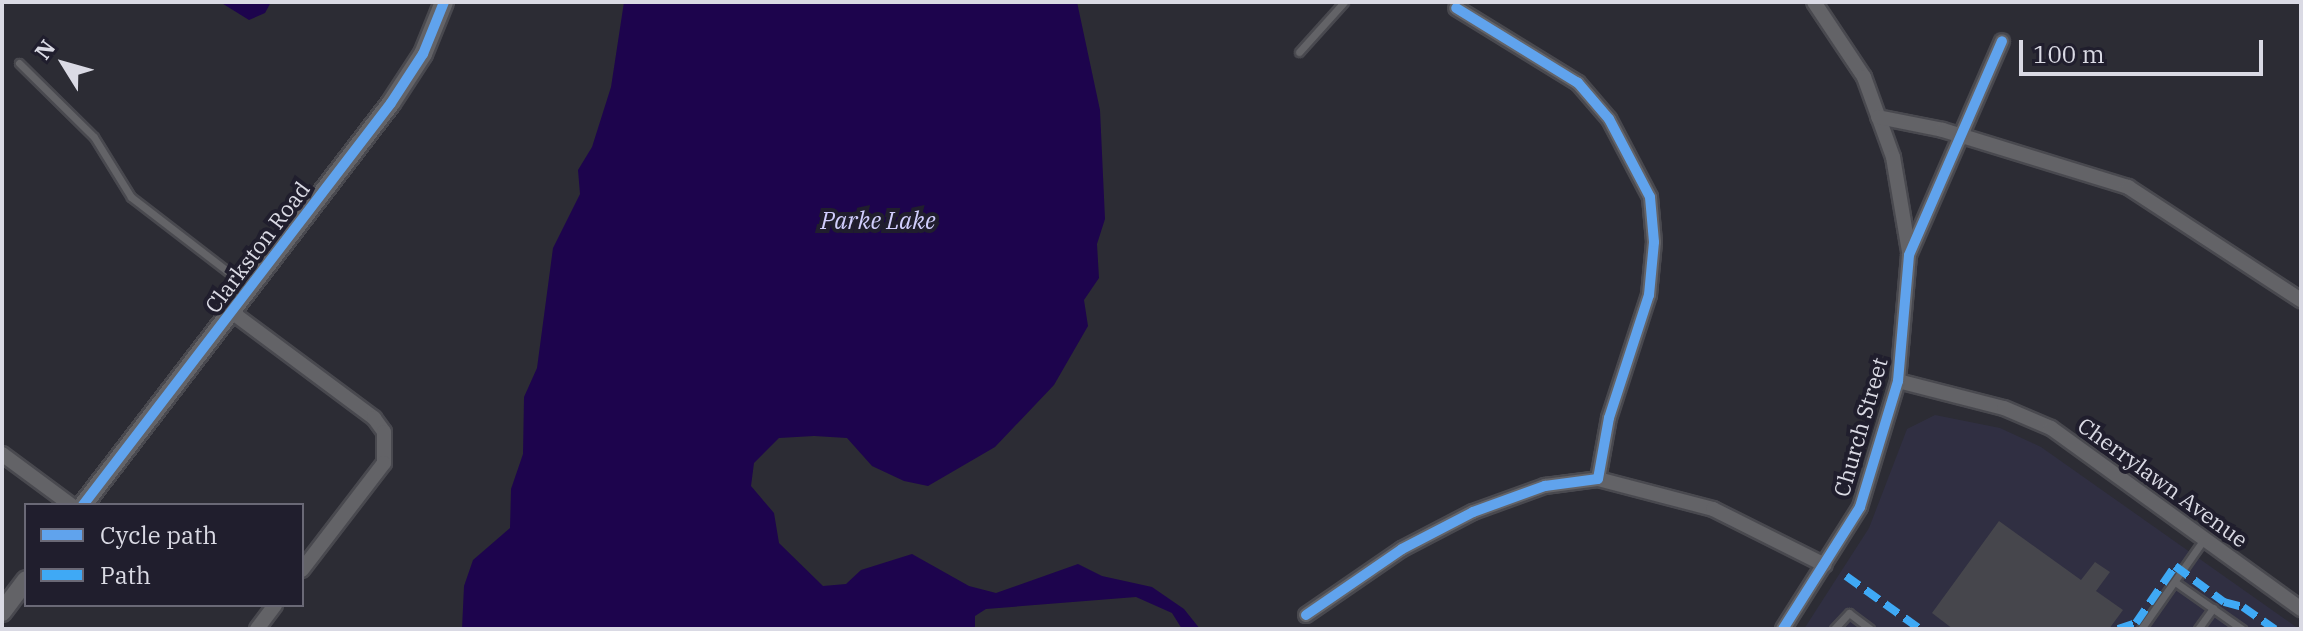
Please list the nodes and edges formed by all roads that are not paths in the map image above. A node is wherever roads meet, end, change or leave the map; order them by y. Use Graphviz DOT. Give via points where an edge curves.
graph roads {
  1 [pos="444,2"];
  2 [pos="1344,2"];
  3 [pos="1814,2"];
  4 [pos="1456,8"];
  5 [pos="2002,41"];
  6 [pos="1299,52"];
  7 [pos="19,63"];
  8 [pos="1878,117"];
  9 [pos="1963,136"];
  10 [pos="1909,255"];
  11 [pos="250,289"];
  12 [pos="2301,300"];
  13 [pos="233,313"];
  14 [pos="1898,381"];
  15 [pos="2,454"];
  16 [pos="1598,479"];
  17 [pos="68,503"];
  18 [pos="85,503"];
  19 [pos="2204,539"];
  20 [pos="1825,565"];
  21 [pos="304,567"];
  22 [pos="2175,582"];
  23 [pos="24,583"];
  24 [pos="274,607"];
  25 [pos="2213,608"];
  26 [pos="2301,609"];
  27 [pos="2,612"];
  28 [pos="1306,615"];
  29 [pos="257,629"];
  30 [pos="1783,629"];
  31 [pos="1834,629"];
  32 [pos="1870,629"];
  33 [pos="2141,629"];
  34 [pos="2198,629"];
  35 [pos="2242,629"];
  1 -- 11 [label="street, Clarkston Road" via="423,54 391,103"];
  2 -- 6 [label="lane"];
  3 -- 8 [label="street" via="1864,77"];
  4 -- 16 [label="street" via="1578,83 1617,132 1650,197 1654,242 1649,295 1609,418"];
  5 -- 9 [label="street, Church Street"];
  7 -- 11 [label="lane" via="94,137 131,197"];
  8 -- 9 [label="street"];
  8 -- 10 [label="street" via="1893,157"];
  9 -- 10 [label="street, Church Street"];
  9 -- 12 [label="street" via="2128,187"];
  10 -- 14 [label="street, Church Street"];
  11 -- 13 [label="street, Clarkston Road"];
  13 -- 18 [label="street, Clarkston Road"];
  13 -- 21 [label="street" via="374,418 384,432 384,463"];
  14 -- 19 [label="street, Cherrylawn Avenue" via="2004,408 2051,428"];
  14 -- 20 [label="street, Church Street" via="1860,507"];
  15 -- 17 [label="street"];
  16 -- 20 [label="street" via="1713,509"];
  16 -- 28 [label="street" via="1545,486 1473,512 1402,549"];
  19 -- 22 [label="lane"];
  19 -- 26 [label="street, Cherrylawn Avenue"];
  20 -- 30 [label="street, Church Street"];
  22 -- 25 [label="lane"];
  22 -- 33 [label="lane"];
  23 -- 27 [label="street"];
  24 -- 29 [label="street"];
  25 -- 34 [label="lane"];
  25 -- 35 [label="lane"];
  31 -- 32 [label="lane" via="1849,613"];
}
